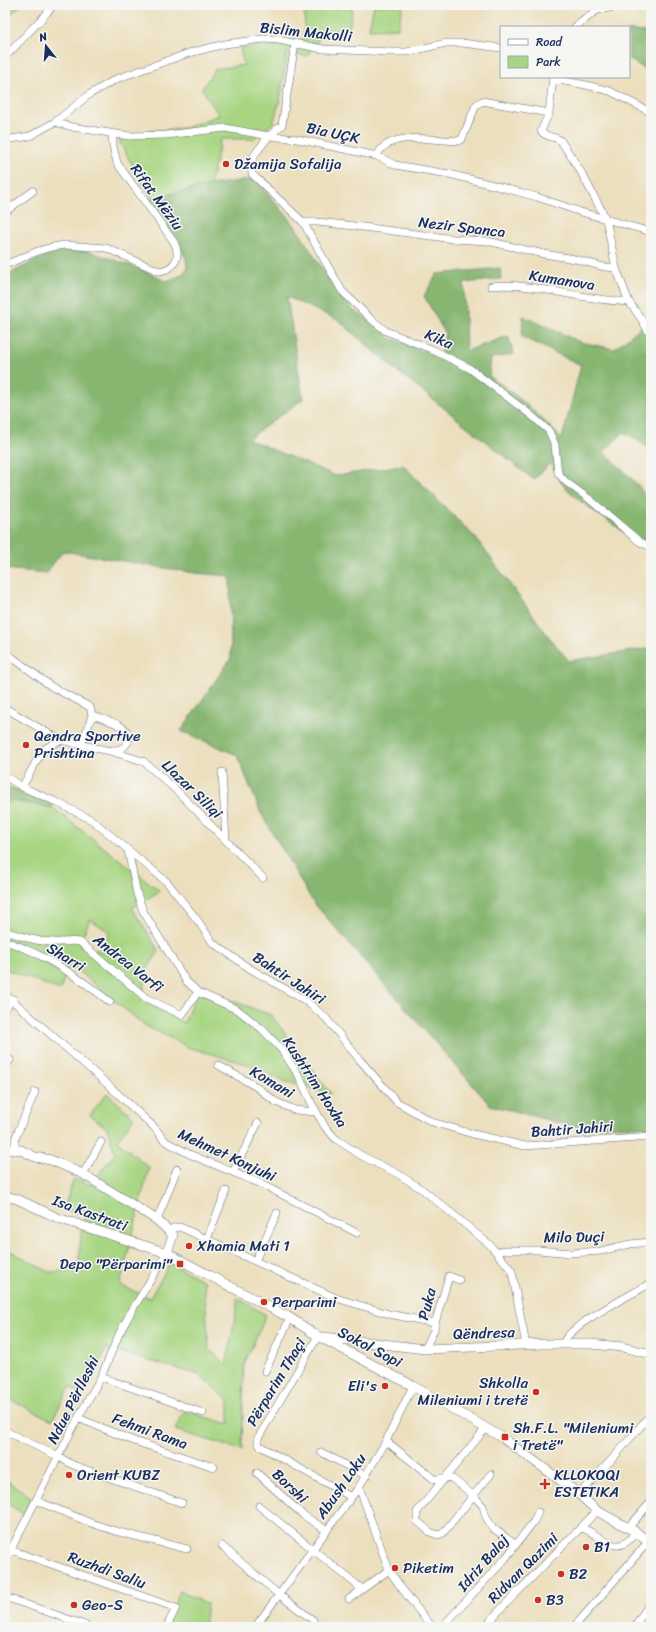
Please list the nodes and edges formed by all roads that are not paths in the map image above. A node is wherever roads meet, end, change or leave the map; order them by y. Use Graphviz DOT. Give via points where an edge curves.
graph roads {
  1 [pos="53,5"];
  2 [pos="627,5"];
  3 [pos="576,26"];
  4 [pos="295,44"];
  5 [pos="500,48"];
  6 [pos="5,57"];
  7 [pos="553,78"];
  8 [pos="648,111"];
  9 [pos="548,113"];
  10 [pos="56,122"];
  11 [pos="112,134"];
  12 [pos="269,136"];
  13 [pos="5,140"];
  14 [pos="377,156"];
  15 [pos="33,190"];
  16 [pos="5,212"];
  17 [pos="606,219"];
  18 [pos="303,222"];
  19 [pos="651,232"];
  20 [pos="5,265"];
  21 [pos="616,268"];
  22 [pos="491,286"];
  23 [pos="629,302"];
  24 [pos="651,336"];
  25 [pos="651,547"];
  26 [pos="5,652"];
  27 [pos="5,708"];
  28 [pos="92,715"];
  29 [pos="60,740"];
  30 [pos="76,742"];
  31 [pos="110,751"];
  32 [pos="222,772"];
  33 [pos="5,776"];
  34 [pos="22,787"];
  35 [pos="226,840"];
  36 [pos="128,850"];
  37 [pos="263,878"];
  38 [pos="5,931"];
  39 [pos="5,941"];
  40 [pos="198,992"];
  41 [pos="5,994"];
  42 [pos="13,999"];
  43 [pos="110,1002"];
  44 [pos="5,1009"];
  45 [pos="10,1060"];
  46 [pos="218,1065"];
  47 [pos="5,1068"];
  48 [pos="35,1092"];
  49 [pos="316,1112"];
  50 [pos="258,1123"];
  51 [pos="651,1137"];
  52 [pos="101,1142"];
  53 [pos="5,1149"];
  54 [pos="15,1151"];
  55 [pos="177,1169"];
  56 [pos="233,1172"];
  57 [pos="83,1174"];
  58 [pos="226,1191"];
  59 [pos="5,1196"];
  60 [pos="277,1213"];
  61 [pos="157,1220"];
  62 [pos="358,1233"];
  63 [pos="173,1234"];
  64 [pos="207,1239"];
  65 [pos="651,1242"];
  66 [pos="167,1253"];
  67 [pos="498,1255"];
  68 [pos="255,1261"];
  69 [pos="459,1280"];
  70 [pos="651,1283"];
  71 [pos="290,1318"];
  72 [pos="435,1323"];
  73 [pos="318,1336"];
  74 [pos="563,1344"];
  75 [pos="526,1345"];
  76 [pos="425,1349"];
  77 [pos="651,1354"];
  78 [pos="265,1371"];
  79 [pos="101,1377"];
  80 [pos="413,1386"];
  81 [pos="202,1413"];
  82 [pos="651,1414"];
  83 [pos="78,1418"];
  84 [pos="486,1428"];
  85 [pos="5,1431"];
  86 [pos="386,1441"];
  87 [pos="321,1452"];
  88 [pos="59,1457"];
  89 [pos="214,1467"];
  90 [pos="257,1473"];
  91 [pos="491,1474"];
  92 [pos="366,1476"];
  93 [pos="446,1477"];
  94 [pos="359,1487"];
  95 [pos="579,1494"];
  96 [pos="473,1495"];
  97 [pos="351,1498"];
  98 [pos="37,1501"];
  99 [pos="651,1502"];
  100 [pos="182,1503"];
  101 [pos="259,1506"];
  102 [pos="597,1511"];
  103 [pos="538,1512"];
  104 [pos="581,1528"];
  105 [pos="326,1530"];
  106 [pos="633,1530"];
  107 [pos="650,1543"];
  108 [pos="516,1545"];
  109 [pos="222,1546"];
  110 [pos="312,1548"];
  111 [pos="186,1549"];
  112 [pos="11,1550"];
  113 [pos="5,1561"];
  114 [pos="389,1570"];
  115 [pos="362,1589"];
  116 [pos="278,1594"];
  117 [pos="5,1597"];
  118 [pos="349,1599"];
  119 [pos="651,1602"];
  120 [pos="313,1620"];
  121 [pos="168,1624"];
  122 [pos="85,1625"];
  123 [pos="255,1627"];
  124 [pos="432,1627"];
  125 [pos="442,1627"];
  126 [pos="485,1627"];
  127 [pos="574,1627"];
  128 [pos="634,1627"];
  1 -- 6 [label="street"];
  2 -- 3 [label="street" via="597,10"];
  4 -- 5 [label="street, Bislim Makolli" via="322,49 391,52 407,52 446,43"];
  4 -- 10 [label="street, Bislim Makolli" via="256,39 189,52 109,82"];
  4 -- 12 [label="street" via="282,125"];
  7 -- 8 [label="street" via="610,91"];
  7 -- 9 [label="street"];
  9 -- 14 [label="street" via="482,100 476,105 459,141 402,138 387,146"];
  9 -- 17 [label="street" via="541,131 546,136 561,141"];
  10 -- 11 [label="street, Bia UÇK"];
  10 -- 13 [label="street" via="30,136"];
  11 -- 12 [label="street, Bia UÇK" via="139,137 225,128"];
  11 -- 20 [label="street, Rifat Mëziu" via="117,164 174,242 178,258 175,262 165,270 159,271 106,248 65,245 38,251"];
  12 -- 14 [label="street, Bia UÇK" via="297,139"];
  12 -- 18 [label="street, Kika" via="255,154 251,171 265,188"];
  14 -- 17 [label="street, Bia UÇK" via="394,165 486,183"];
  15 -- 16 [label="street"];
  17 -- 19 [label="street, Bia UÇK"];
  17 -- 21 [label="street"];
  18 -- 21 [label="street, Nezir Spanca" via="487,241"];
  18 -- 25 [label="street, Kika" via="342,291 371,319 386,331 469,368 531,416 549,431 555,445 558,473 566,482 640,542"];
  21 -- 23 [label="street"];
  22 -- 23 [label="street, Kumanova" via="538,288"];
  23 -- 24 [label="street"];
  26 -- 28 [label="street" via="52,687 90,707"];
  27 -- 29 [label="street, Llazar Siliqi"];
  28 -- 30 [label="street" via="84,739"];
  28 -- 31 [label="street" via="125,728 129,734 126,745"];
  29 -- 30 [label="street, Llazar Siliqi"];
  29 -- 34 [label="street" via="46,748"];
  30 -- 31 [label="street, Llazar Siliqi"];
  31 -- 35 [label="street, Llazar Siliqi" via="143,761"];
  32 -- 35 [label="street, Llazar Siliqi"];
  33 -- 34 [label="street, Bahtir Jahiri"];
  34 -- 36 [label="street, Bahtir Jahiri" via="92,820"];
  35 -- 37 [label="street, Llazar Siliqi"];
  36 -- 40 [label="street, Kushtrim Hoxha" via="143,911 186,981"];
  36 -- 51 [label="street, Bahtir Jahiri" via="167,882 213,943 249,968 306,1001 326,1018 397,1102 432,1122 525,1146"];
  38 -- 40 [label="street, Andrea Varfi" via="18,936 54,942 80,942 146,998 182,1015"];
  39 -- 43 [label="street, Sharri" via="23,947 67,970"];
  40 -- 49 [label="street, Kushtrim Hoxha" via="238,1010 262,1029 282,1050"];
  41 -- 42 [label="street, Mehmet Konjuhi"];
  42 -- 44 [label="street"];
  42 -- 56 [label="street, Mehmet Konjuhi" via="154,1127 165,1141"];
  45 -- 47 [label="street"];
  46 -- 49 [label="street, Komani" via="255,1086 276,1102 295,1110"];
  48 -- 54 [label="street" via="17,1134"];
  49 -- 67 [label="street, Kushtrim Hoxha" via="336,1139 423,1190"];
  50 -- 56 [label="street"];
  52 -- 57 [label="street"];
  53 -- 54 [label="street"];
  54 -- 57 [label="street" via="21,1150 51,1160"];
  55 -- 61 [label="street"];
  56 -- 62 [label="street, Mehmet Konjuhi"];
  57 -- 61 [label="street"];
  58 -- 64 [label="street"];
  59 -- 66 [label="street, Isa Kastrati" via="58,1218"];
  60 -- 68 [label="street"];
  61 -- 63 [label="street"];
  63 -- 64 [label="street" via="172,1230 177,1227"];
  63 -- 66 [label="street"];
  64 -- 68 [label="street"];
  65 -- 67 [label="street, Milo Duçi" via="601,1251 571,1253 506,1250"];
  66 -- 71 [label="street, Sokol Sopi"];
  66 -- 79 [label="street, Ndue Përlleshi" via="130,1312"];
  67 -- 75 [label="street, Kushtrim Hoxha" via="512,1272"];
  68 -- 72 [label="street" via="336,1298 389,1314"];
  69 -- 72 [label="street, Puka" via="449,1276"];
  70 -- 74 [label="street" via="578,1327"];
  71 -- 73 [label="street, Sokol Sopi"];
  71 -- 78 [label="street"];
  72 -- 76 [label="street, Puka"];
  73 -- 76 [label="street, Qëndresa"];
  73 -- 80 [label="street, Sokol Sopi"];
  73 -- 97 [label="street, Përparim Thaçi" via="258,1442 260,1446"];
  74 -- 75 [label="street, Qëndresa"];
  74 -- 77 [label="street, Qëndresa" via="622,1346"];
  75 -- 76 [label="street, Qëndresa"];
  79 -- 81 [label="street"];
  79 -- 83 [label="street, Ndue Përlleshi"];
  80 -- 84 [label="street, Sokol Sopi"];
  80 -- 86 [label="street, Abush Loku"];
  82 -- 95 [label="street"];
  83 -- 88 [label="street, Ndue Përlleshi"];
  83 -- 89 [label="street, Fehmi Rama" via="134,1441"];
  84 -- 93 [label="street"];
  84 -- 95 [label="street, Sokol Sopi"];
  85 -- 88 [label="street"];
  86 -- 92 [label="street, Abush Loku"];
  86 -- 93 [label="street" via="435,1480"];
  87 -- 92 [label="street"];
  88 -- 98 [label="street, Ndue Përlleshi"];
  88 -- 100 [label="street" via="73,1465"];
  90 -- 105 [label="street, Borshi" via="303,1515"];
  91 -- 96 [label="street"];
  92 -- 94 [label="street, Abush Loku"];
  93 -- 96 [label="street" via="453,1479"];
  93 -- 96 [label="street" via="416,1515 417,1521 430,1532 438,1535 443,1533"];
  94 -- 97 [label="street, Abush Loku"];
  94 -- 114 [label="street"];
  95 -- 102 [label="street, Sokol Sopi"];
  96 -- 108 [label="street" via="483,1506 493,1528"];
  97 -- 105 [label="street, Abush Loku"];
  98 -- 111 [label="street" via="115,1531"];
  98 -- 112 [label="street, Ndue Përlleshi"];
  99 -- 106 [label="street"];
  101 -- 110 [label="street"];
  102 -- 104 [label="street, Ridvan Qazimi"];
  102 -- 106 [label="street, Sokol Sopi"];
  103 -- 108 [label="street, Idriz Balaj"];
  104 -- 106 [label="street" via="618,1546 627,1542"];
  104 -- 126 [label="street, Ridvan Qazimi"];
  105 -- 110 [label="street, Abush Loku"];
  106 -- 107 [label="street, Sokol Sopi"];
  107 -- 127 [label="street"];
  108 -- 125 [label="street, Idriz Balaj"];
  109 -- 116 [label="street"];
  110 -- 115 [label="street"];
  110 -- 116 [label="street, Abush Loku"];
  112 -- 113 [label="street, Ndue Përlleshi"];
  112 -- 121 [label="street, Ruzhdi Saliu" via="176,1608"];
  114 -- 115 [label="street"];
  114 -- 124 [label="street"];
  115 -- 118 [label="street"];
  116 -- 120 [label="street"];
  116 -- 123 [label="street, Abush Loku"];
  117 -- 122 [label="street"];
  119 -- 128 [label="street"];
}
